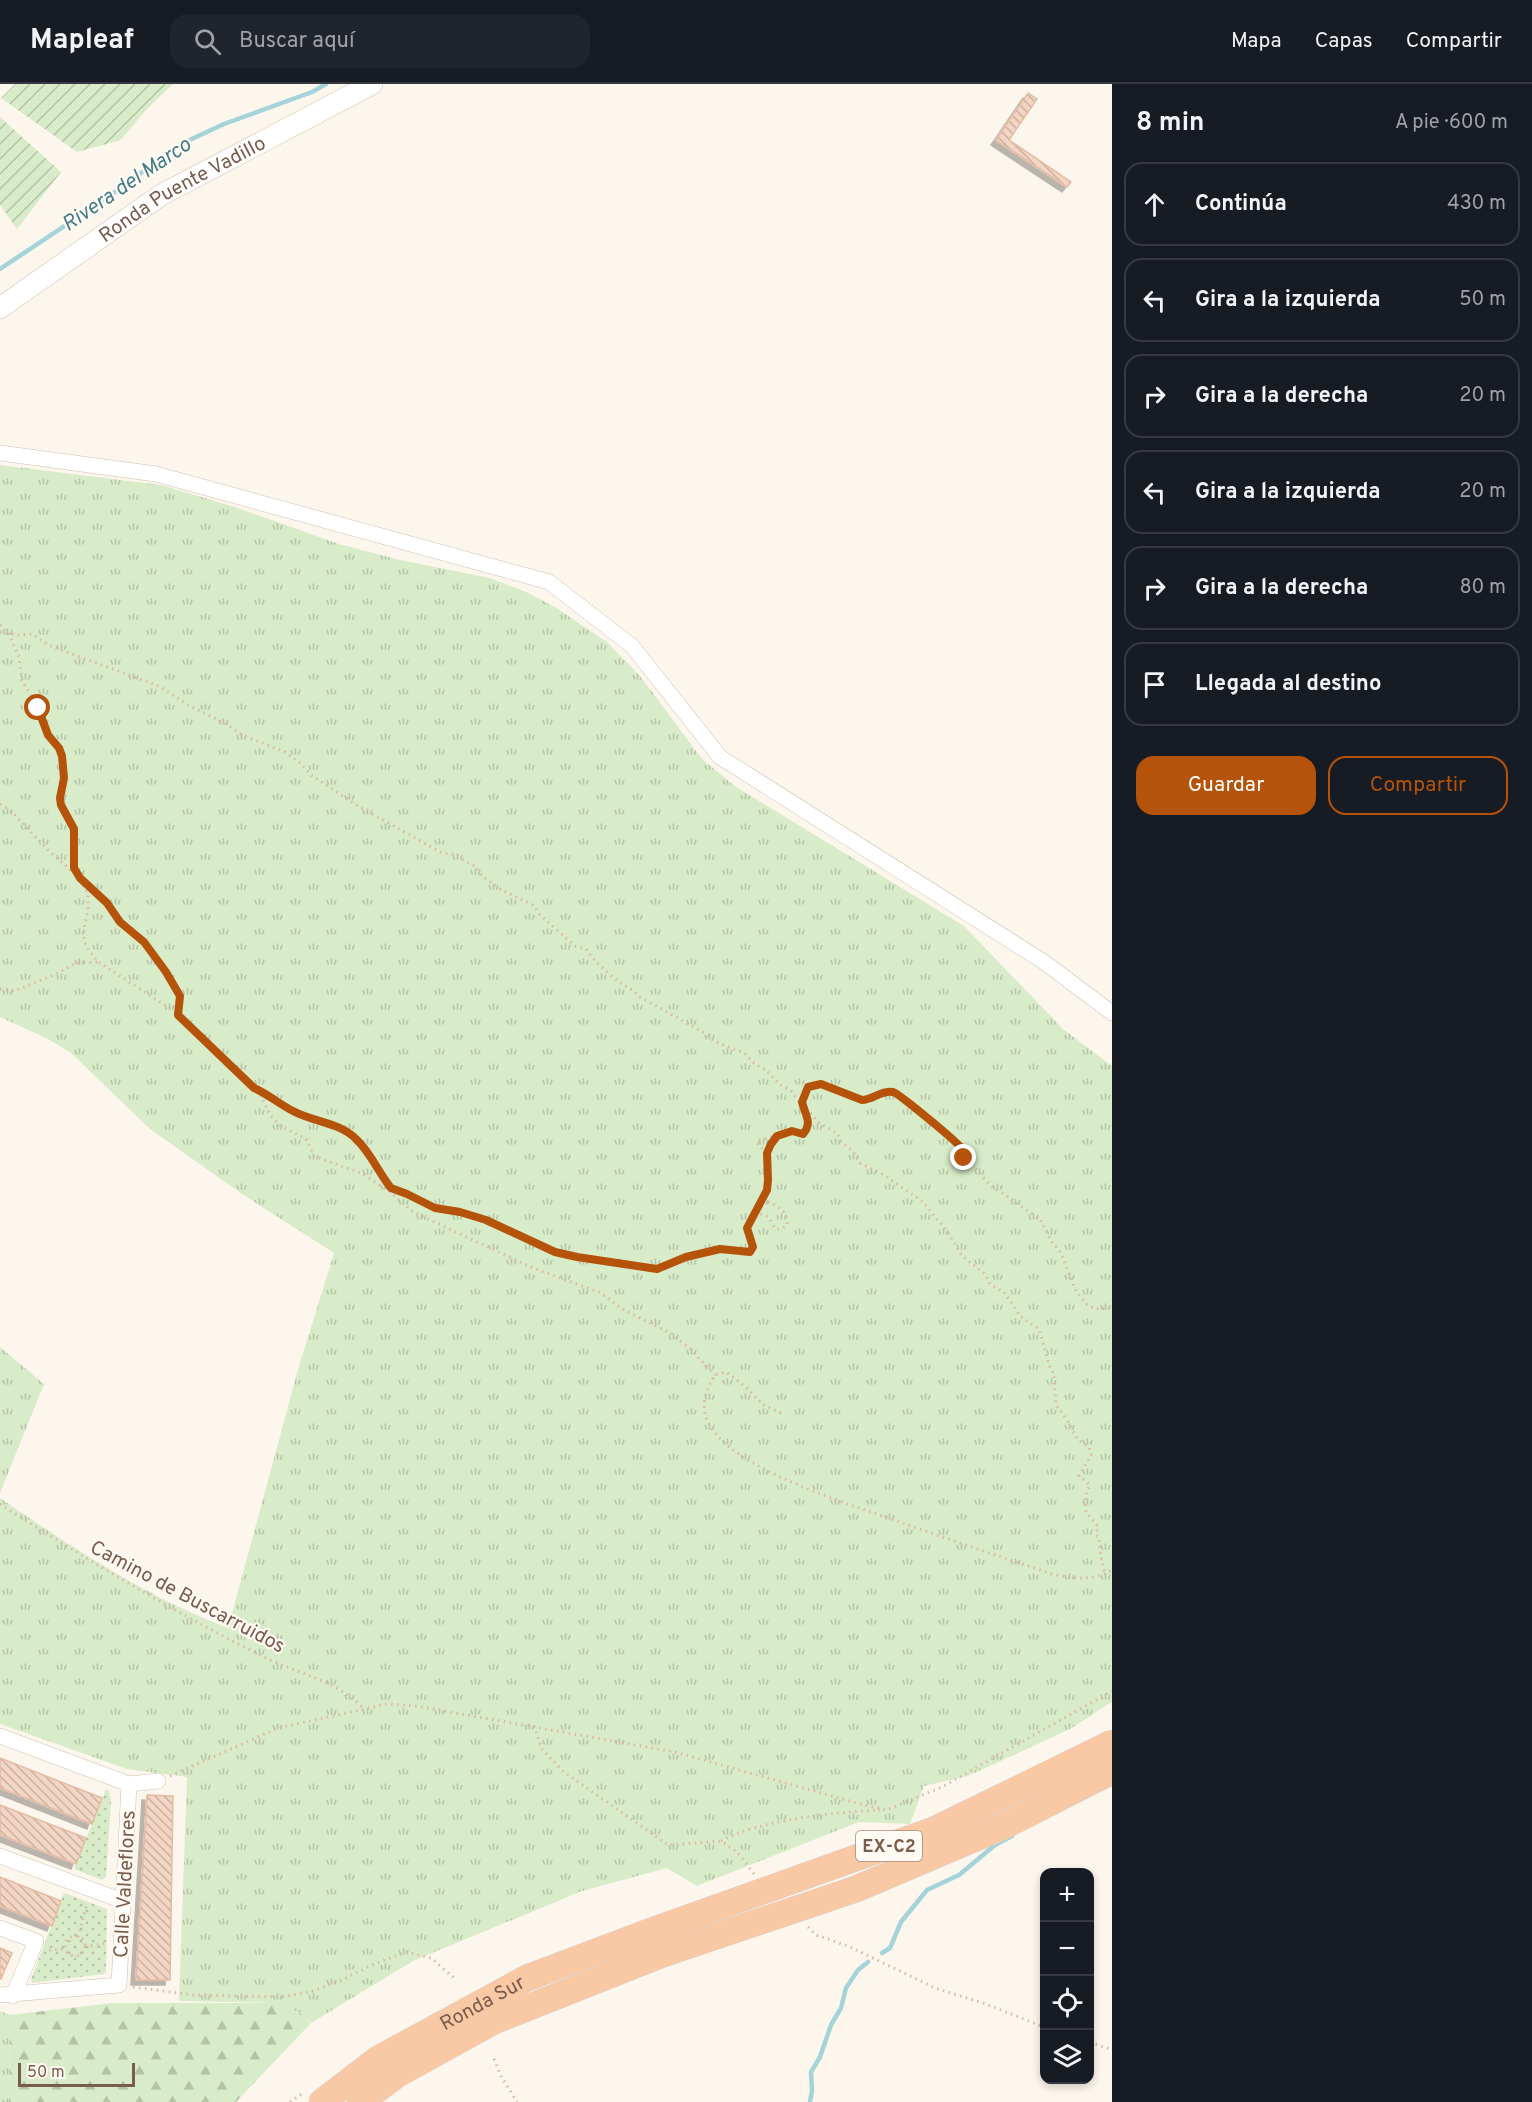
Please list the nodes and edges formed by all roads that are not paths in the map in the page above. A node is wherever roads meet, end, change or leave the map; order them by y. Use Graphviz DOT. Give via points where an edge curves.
graph roads {
  1 [pos="372,84"];
  2 [pos="0,308"];
  3 [pos="0,453"];
  4 [pos="1112,1013"];
  5 [pos="0,1736"];
  6 [pos="1112,1743"];
  7 [pos="1112,1771"];
  8 [pos="158,1781"];
  9 [pos="129,1784"];
  10 [pos="0,1856"];
  11 [pos="123,1900"];
  12 [pos="0,1928"];
  13 [pos="660,1941"];
  14 [pos="7,1995"];
  15 [pos="322,2102"];
  16 [pos="360,2102"];
  1 -- 2 [label="main road, Ronda Puente Vadillo" via="161,195"];
  3 -- 4 [label="street" via="156,474 549,582 632,646 720,757 1044,962"];
  5 -- 9 [label="street"];
  6 -- 13 [label="highway, EX-C2, bridge" via="934,1830"];
  7 -- 13 [label="highway, EX-C2, bridge" via="1004,1826 855,1888"];
  8 -- 9 [label="street"];
  9 -- 11 [label="street, Calle Valdeflores"];
  10 -- 11 [label="street"];
  11 -- 14 [label="street, Calle Valdeflores" via="119,1985"];
  12 -- 14 [label="street" via="36,1941"];
  13 -- 15 [label="highway, Ronda Sur / EX-C2" via="527,1978 378,2059"];
  13 -- 16 [label="highway, Ronda Sur / EX-C2" via="494,2021 398,2074"];
}
